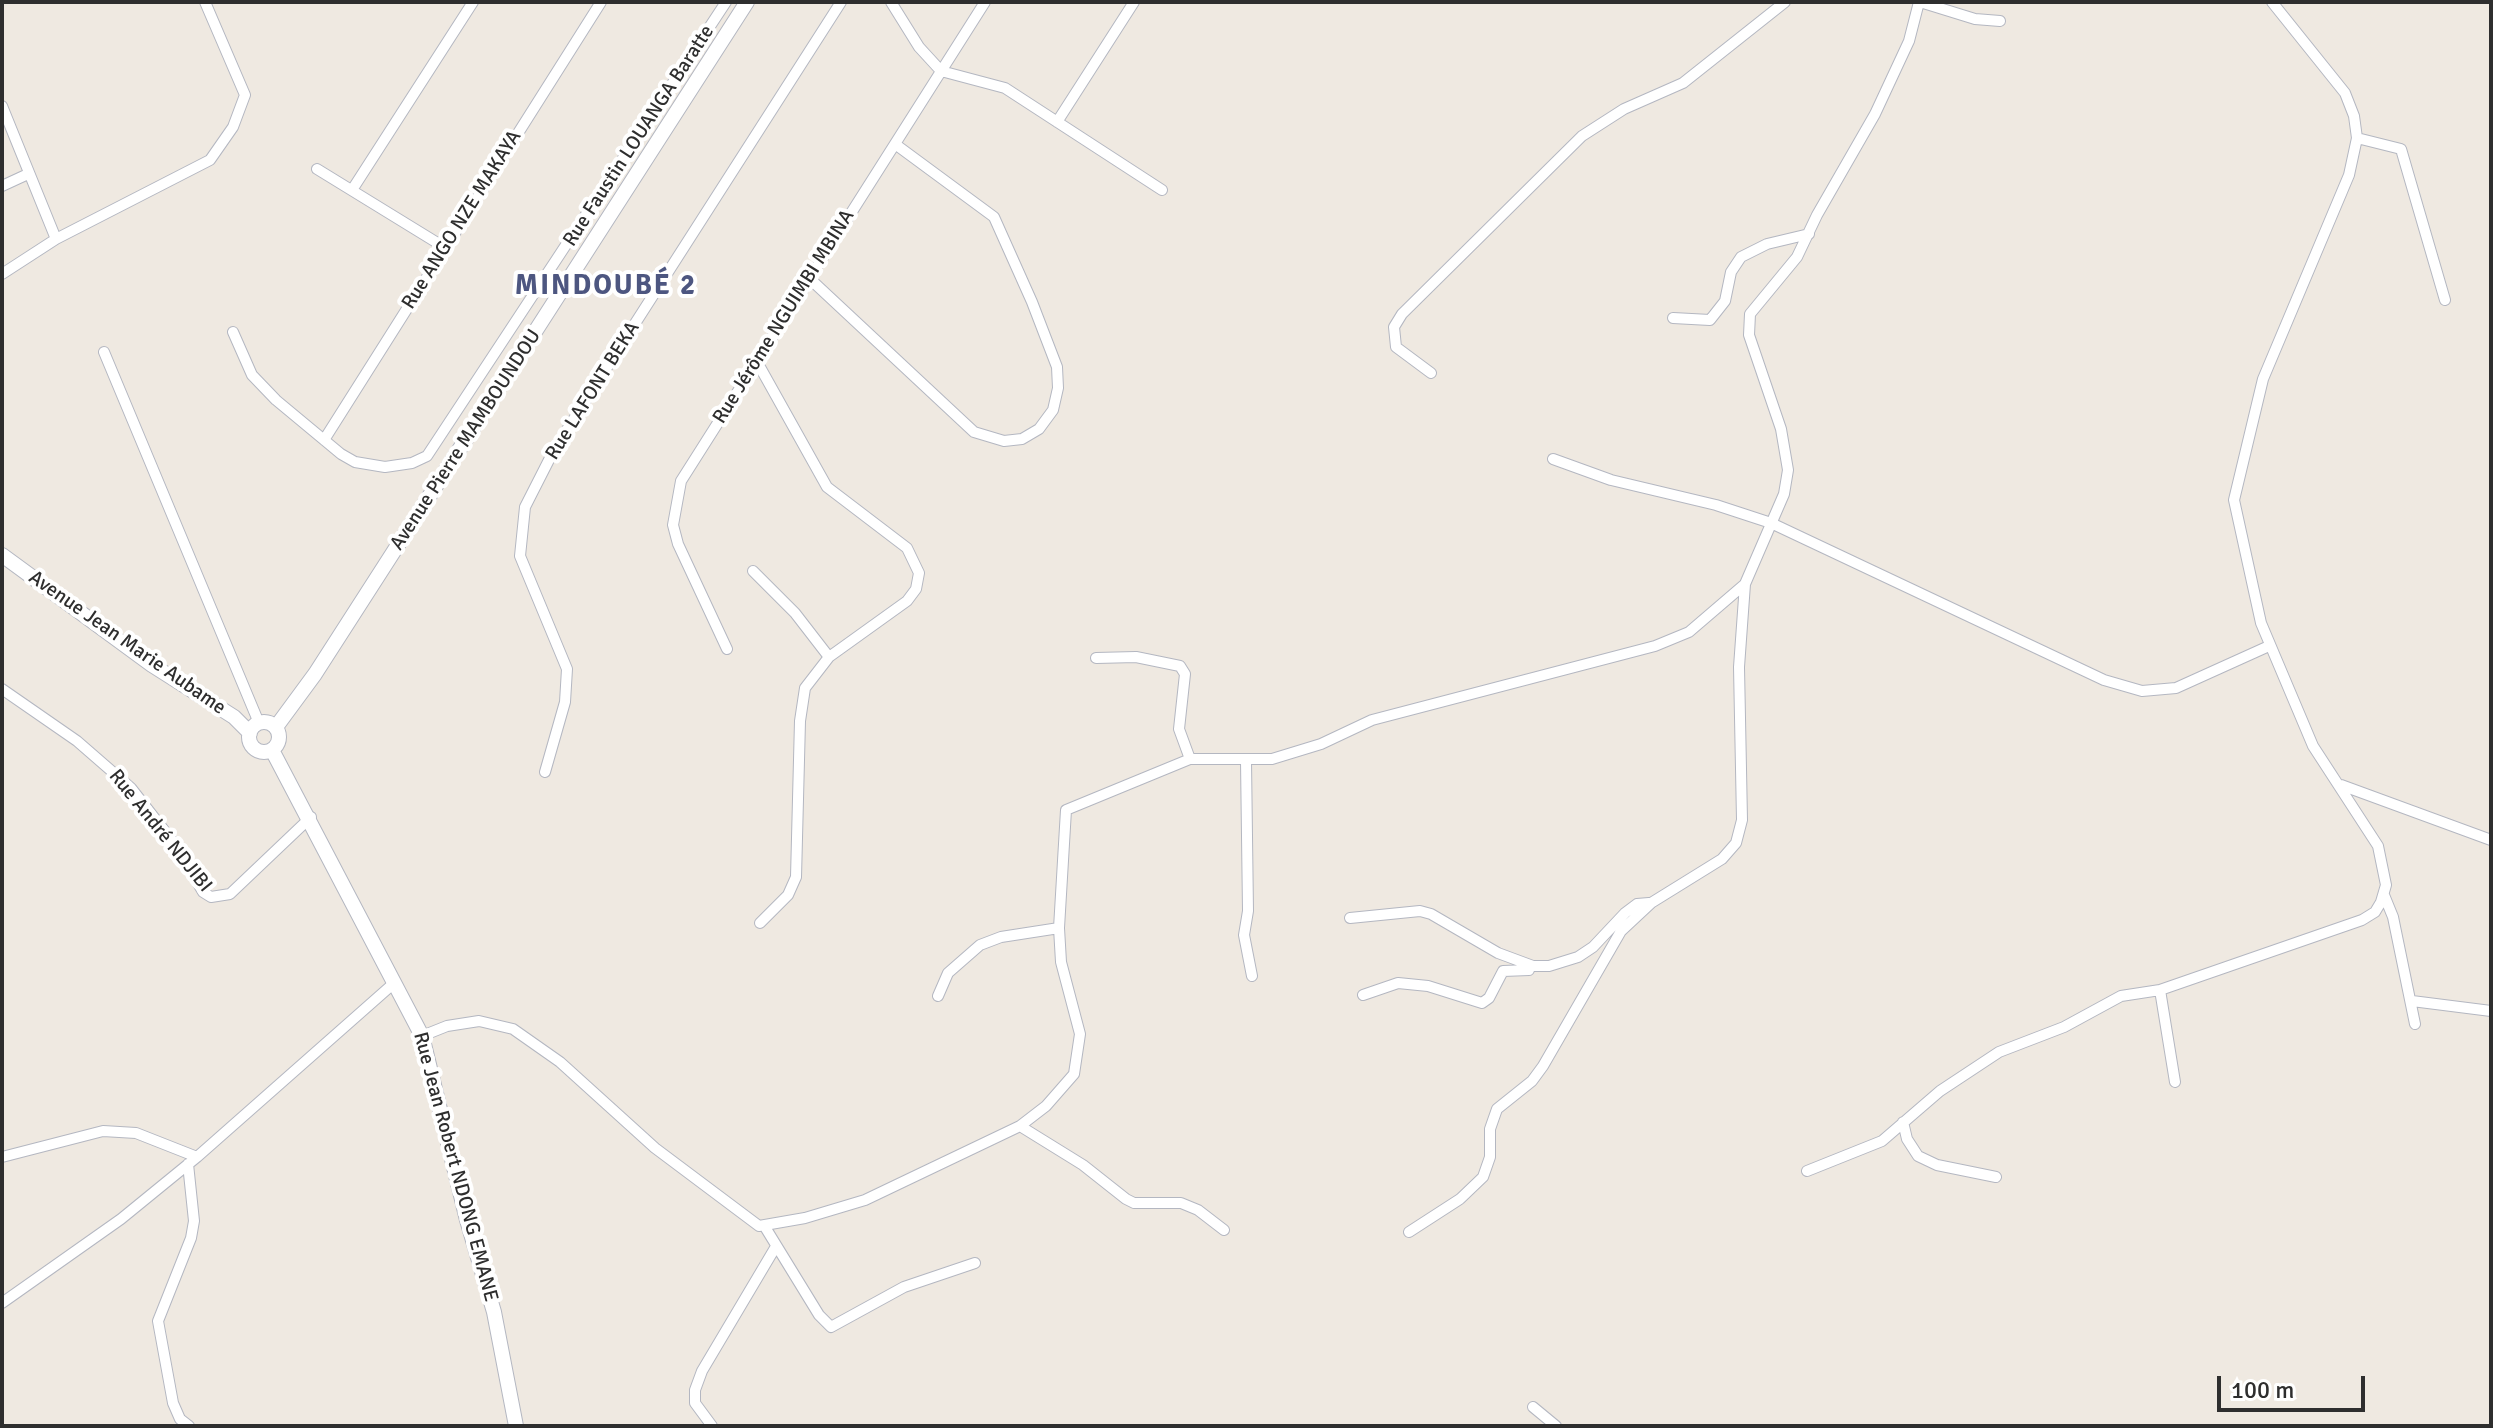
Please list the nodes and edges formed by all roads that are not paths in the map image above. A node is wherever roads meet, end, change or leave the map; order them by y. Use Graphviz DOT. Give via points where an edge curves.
graph roads {
  1 [pos="205,2"];
  2 [pos="473,2"];
  3 [pos="601,2"];
  4 [pos="726,2"];
  5 [pos="747,2"];
  6 [pos="841,2"];
  7 [pos="891,2"];
  8 [pos="985,2"];
  9 [pos="1134,2"];
  10 [pos="1785,2"];
  11 [pos="1919,2"];
  12 [pos="2272,2"];
  13 [pos="2000,21"];
  14 [pos="941,71"];
  15 [pos="2,106"];
  16 [pos="1057,122"];
  17 [pos="2357,138"];
  18 [pos="895,144"];
  19 [pos="317,169"];
  20 [pos="28,174"];
  21 [pos="2,186"];
  22 [pos="352,190"];
  23 [pos="1162,190"];
  24 [pos="1809,234"];
  25 [pos="56,239"];
  26 [pos="444,247"];
  27 [pos="2,274"];
  28 [pos="809,278"];
  29 [pos="2445,300"];
  30 [pos="1673,318"];
  31 [pos="233,332"];
  32 [pos="104,352"];
  33 [pos="756,360"];
  34 [pos="1431,373"];
  35 [pos="324,440"];
  36 [pos="1553,459"];
  37 [pos="1771,523"];
  38 [pos="2,555"];
  39 [pos="753,571"];
  40 [pos="1745,584"];
  41 [pos="2269,646"];
  42 [pos="727,649"];
  43 [pos="829,657"];
  44 [pos="1096,658"];
  45 [pos="2,689"];
  46 [pos="276,727"];
  47 [pos="254,728"];
  48 [pos="272,750"];
  49 [pos="1190,759"];
  50 [pos="1246,761"];
  51 [pos="545,772"];
  52 [pos="2339,784"];
  53 [pos="311,817"];
  54 [pos="2491,840"];
  55 [pos="2384,895"];
  56 [pos="1651,903"];
  57 [pos="1350,918"];
  58 [pos="760,923"];
  59 [pos="1059,928"];
  60 [pos="1533,966"];
  61 [pos="1252,976"];
  62 [pos="393,984"];
  63 [pos="2160,990"];
  64 [pos="1363,995"];
  65 [pos="938,996"];
  66 [pos="2412,1001"];
  67 [pos="2491,1011"];
  68 [pos="2415,1024"];
  69 [pos="422,1036"];
  70 [pos="2175,1082"];
  71 [pos="1903,1122"];
  72 [pos="1020,1126"];
  73 [pos="2,1157"];
  74 [pos="192,1160"];
  75 [pos="1807,1171"];
  76 [pos="1996,1177"];
  77 [pos="765,1227"];
  78 [pos="1224,1230"];
  79 [pos="1409,1232"];
  80 [pos="775,1248"];
  81 [pos="975,1263"];
  82 [pos="2,1303"];
  83 [pos="1533,1407"];
  84 [pos="189,1426"];
  85 [pos="516,1426"];
  86 [pos="712,1426"];
  87 [pos="1556,1426"];
  1 -- 25 [label="street" via="245,95 233,127 210,160"];
  2 -- 22 [label="street"];
  3 -- 26 [label="street, Rue ANGO NZE MAKAYA"];
  4 -- 35 [label="street, Rue Faustin LOUANGA Baratte" via="435,448 412,463 369,466"];
  5 -- 46 [label="street, Avenue Pierre MAMBOUNDOU"];
  6 -- 51 [label="street, Rue LAFONT BEKA" via="554,450 525,507 520,556 567,669 565,702"];
  7 -- 14 [label="street"];
  8 -- 14 [label="street, Rue Jérôme NGUIMBI MBINA"];
  9 -- 16 [label="street"];
  10 -- 34 [label="street" via="1683,83 1624,109 1582,136 1402,314 1394,327 1396,347"];
  11 -- 13 [label="street"];
  11 -- 24 [label="street" via="1888,88"];
  12 -- 17 [label="street" via="2345,93"];
  14 -- 16 [label="street" via="1005,88"];
  14 -- 18 [label="street, Rue Jérôme NGUIMBI MBINA"];
  15 -- 20 [label="street"];
  16 -- 23 [label="street"];
  17 -- 29 [label="street" via="2396,145 2406,157"];
  17 -- 41 [label="street" via="2349,175 2263,379 2237,478 2238,529"];
  18 -- 28 [label="street, Rue Jérôme NGUIMBI MBINA"];
  18 -- 28 [label="street" via="994,217 1057,367 1053,410 1039,429 1022,439 1004,441 974,432"];
  19 -- 22 [label="street"];
  20 -- 21 [label="street"];
  20 -- 25 [label="street"];
  22 -- 26 [label="street"];
  24 -- 30 [label="street" via="1741,257 1731,272 1725,301 1710,320"];
  24 -- 37 [label="street" via="1748,324 1756,364 1781,429 1788,470"];
  25 -- 27 [label="street"];
  26 -- 35 [label="street, Rue ANGO NZE MAKAYA"];
  28 -- 33 [label="street, Rue Jérôme NGUIMBI MBINA"];
  31 -- 35 [label="street, Rue Faustin LOUANGA Baratte" via="252,375"];
  32 -- 47 [label="street"];
  33 -- 42 [label="street, Rue Jérôme NGUIMBI MBINA" via="681,481 674,509 678,544"];
  33 -- 43 [label="street" via="827,487 907,548 919,573 907,601"];
  36 -- 37 [label="street"];
  37 -- 40 [label="street"];
  37 -- 41 [label="street" via="2104,680 2142,691 2176,688"];
  38 -- 47 [label="street, Avenue Jean Marie Aubame" via="152,665"];
  39 -- 43 [label="street"];
  40 -- 50 [label="street" via="1676,639 1372,720 1272,759"];
  40 -- 56 [label="street" via="1739,667 1741,828 1722,859"];
  41 -- 52 [label="street" via="2313,746"];
  43 -- 58 [label="street" via="810,678 802,704 795,882"];
  44 -- 49 [label="street" via="1136,657 1180,666 1185,674 1179,729"];
  45 -- 53 [label="street, Rue André NDJIBI" via="86,748 131,788 211,897 230,894"];
  46 -- 47 [label="street" via="268,722"];
  46 -- 48 [label="street" via="279,742"];
  47 -- 48 [label="street" via="250,741 257,750"];
  48 -- 53 [label="street, Rue Jean Robert NDONG EMANE"];
  49 -- 50 [label="street"];
  49 -- 59 [label="street" via="1066,810"];
  50 -- 61 [label="street" via="1244,935"];
  52 -- 54 [label="street"];
  52 -- 55 [label="street" via="2378,846"];
  53 -- 62 [label="street, Rue Jean Robert NDONG EMANE"];
  55 -- 63 [label="street" via="2375,912 2362,920"];
  55 -- 66 [label="street"];
  56 -- 60 [label="street" via="1637,904 1578,957"];
  56 -- 79 [label="street" via="1614,942 1532,1081 1497,1109 1483,1177"];
  57 -- 60 [label="street" via="1420,911"];
  59 -- 65 [label="street" via="980,945 948,973"];
  59 -- 72 [label="street" via="1080,1048 1066,1086"];
  60 -- 64 [label="street" via="1503,971 1482,1003 1428,986 1398,983"];
  62 -- 69 [label="street, Rue Jean Robert NDONG EMANE"];
  62 -- 74 [label="street"];
  63 -- 70 [label="street"];
  63 -- 71 [label="street" via="2121,996 2064,1027 1999,1052"];
  66 -- 67 [label="street"];
  66 -- 68 [label="street"];
  69 -- 77 [label="street" via="464,1022 497,1022 513,1029 560,1062 655,1148"];
  69 -- 85 [label="street, Rue Jean Robert NDONG EMANE" via="494,1312"];
  71 -- 75 [label="street" via="1882,1141"];
  71 -- 76 [label="street" via="1918,1156"];
  72 -- 77 [label="street" via="865,1200"];
  72 -- 78 [label="street" via="1126,1199 1181,1203"];
  73 -- 74 [label="street" via="103,1131 136,1133"];
  74 -- 82 [label="street" via="121,1219"];
  74 -- 84 [label="street" via="191,1238 158,1321 173,1403"];
  77 -- 80 [label="street"];
  80 -- 81 [label="street" via="831,1327 904,1287"];
  80 -- 86 [label="street" via="695,1390 695,1403"];
  83 -- 87 [label="street"];
}
